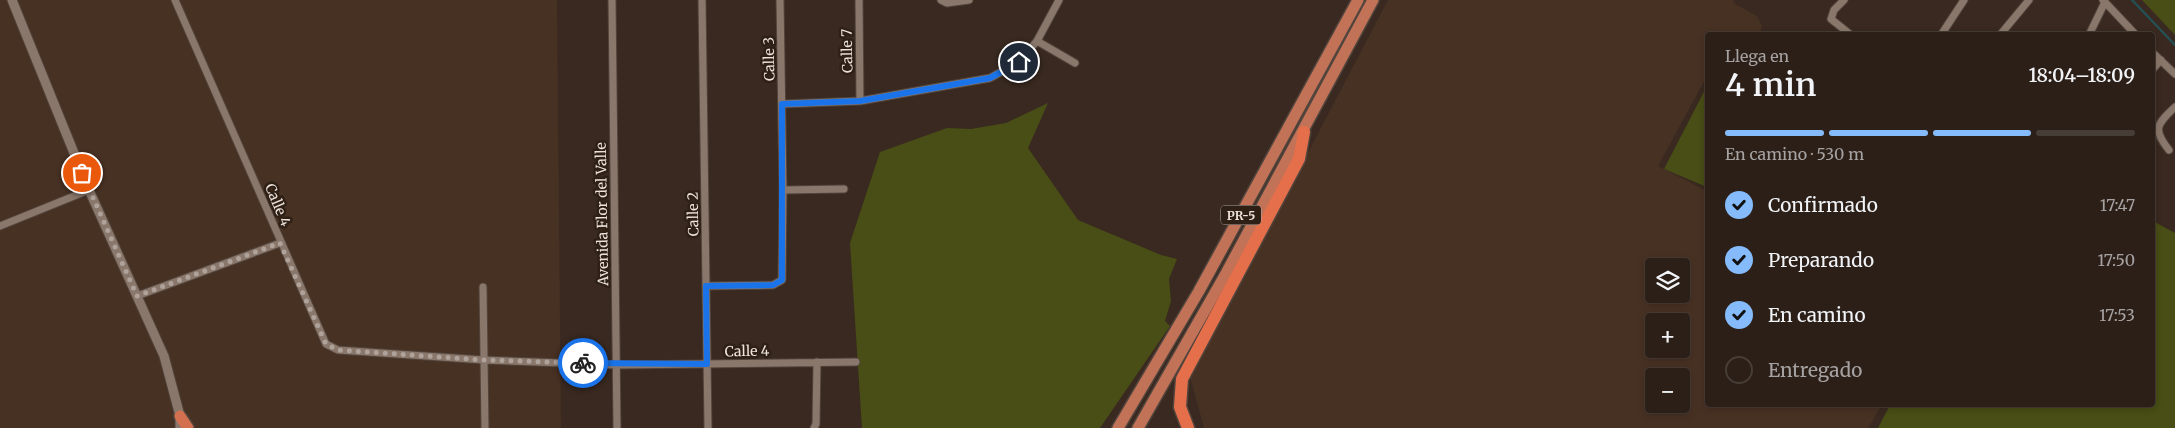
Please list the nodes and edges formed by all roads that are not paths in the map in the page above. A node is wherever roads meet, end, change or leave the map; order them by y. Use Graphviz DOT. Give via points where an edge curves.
graph roads {
  1 [pos="12,0"];
  2 [pos="176,0"];
  3 [pos="612,0"];
  4 [pos="702,0"];
  5 [pos="780,0"];
  6 [pos="859,0"];
  7 [pos="941,0"];
  8 [pos="969,0"];
  9 [pos="1059,0"];
  10 [pos="1358,0"];
  11 [pos="1373,0"];
  12 [pos="1844,0"];
  13 [pos="1964,0"];
  14 [pos="2028,0"];
  15 [pos="2104,1"];
  16 [pos="1847,32"];
  17 [pos="1942,32"];
  18 [pos="2002,32"];
  19 [pos="2090,32"];
  20 [pos="2133,32"];
  21 [pos="1037,41"];
  22 [pos="2155,55"];
  23 [pos="2161,60"];
  24 [pos="1075,62"];
  25 [pos="2155,67"];
  26 [pos="2175,74"];
  27 [pos="860,101"];
  28 [pos="782,104"];
  29 [pos="2175,107"];
  30 [pos="1304,132"];
  31 [pos="2169,150"];
  32 [pos="1269,165"];
  33 [pos="89,190"];
  34 [pos="783,190"];
  35 [pos="844,190"];
  36 [pos="0,226"];
  37 [pos="280,243"];
  38 [pos="1237,254"];
  39 [pos="706,286"];
  40 [pos="483,287"];
  41 [pos="137,296"];
  42 [pos="484,360"];
  43 [pos="817,362"];
  44 [pos="856,362"];
  45 [pos="707,364"];
  46 [pos="617,365"];
  47 [pos="180,416"];
  48 [pos="180,428"];
  49 [pos="188,428"];
  50 [pos="485,428"];
  51 [pos="617,428"];
  52 [pos="708,428"];
  53 [pos="814,428"];
  54 [pos="1118,428"];
  55 [pos="1138,428"];
  56 [pos="1188,428"];
  1 -- 33 [label="street"];
  2 -- 37 [label="street, Calle 4"];
  3 -- 46 [label="street, Avenida Flor del Valle"];
  4 -- 39 [label="street, Calle 2"];
  5 -- 28 [label="street, Calle 3"];
  6 -- 27 [label="street, Calle 7"];
  7 -- 8 [label="street" via="947,3"];
  9 -- 21 [label="street"];
  10 -- 32 [label="main road, PR-5"];
  11 -- 30 [label="main road, PR-5"];
  12 -- 16 [label="street" via="1834,10 1831,19"];
  13 -- 17 [label="street"];
  14 -- 18 [label="street"];
  15 -- 19 [label="street"];
  15 -- 20 [label="street"];
  21 -- 24 [label="street"];
  21 -- 27 [label="street" via="1019,62 990,78"];
  22 -- 23 [label="street"];
  23 -- 25 [label="street"];
  23 -- 26 [label="street"];
  27 -- 28 [label="street"];
  28 -- 34 [label="street, Calle 3"];
  29 -- 31 [label="street" via="2158,125 2162,142"];
  30 -- 38 [label="main road, PR-5"];
  30 -- 56 [label="highway" via="1299,159 1182,379 1180,407"];
  32 -- 38 [label="main road" via="1271,176 1239,238"];
  32 -- 54 [label="main road, PR-5"];
  33 -- 36 [label="street"];
  33 -- 41 [label="street"];
  34 -- 35 [label="street"];
  34 -- 39 [label="street, Calle 3" via="782,280 773,285"];
  37 -- 41 [label="street"];
  37 -- 42 [label="street, Calle 4" via="326,344 338,350"];
  38 -- 55 [label="main road, PR-5"];
  39 -- 45 [label="street, Calle 2"];
  40 -- 42 [label="street"];
  41 -- 47 [label="street" via="164,356"];
  42 -- 46 [label="street, Calle 4"];
  42 -- 50 [label="street"];
  43 -- 44 [label="street, Calle 4"];
  43 -- 45 [label="street, Calle 4"];
  43 -- 53 [label="street"];
  45 -- 46 [label="street, Calle 4"];
  45 -- 52 [label="street, Calle 2"];
  46 -- 51 [label="street, Avenida Flor del Valle"];
  47 -- 48 [label="street"];
  47 -- 49 [label="highway"];
}
